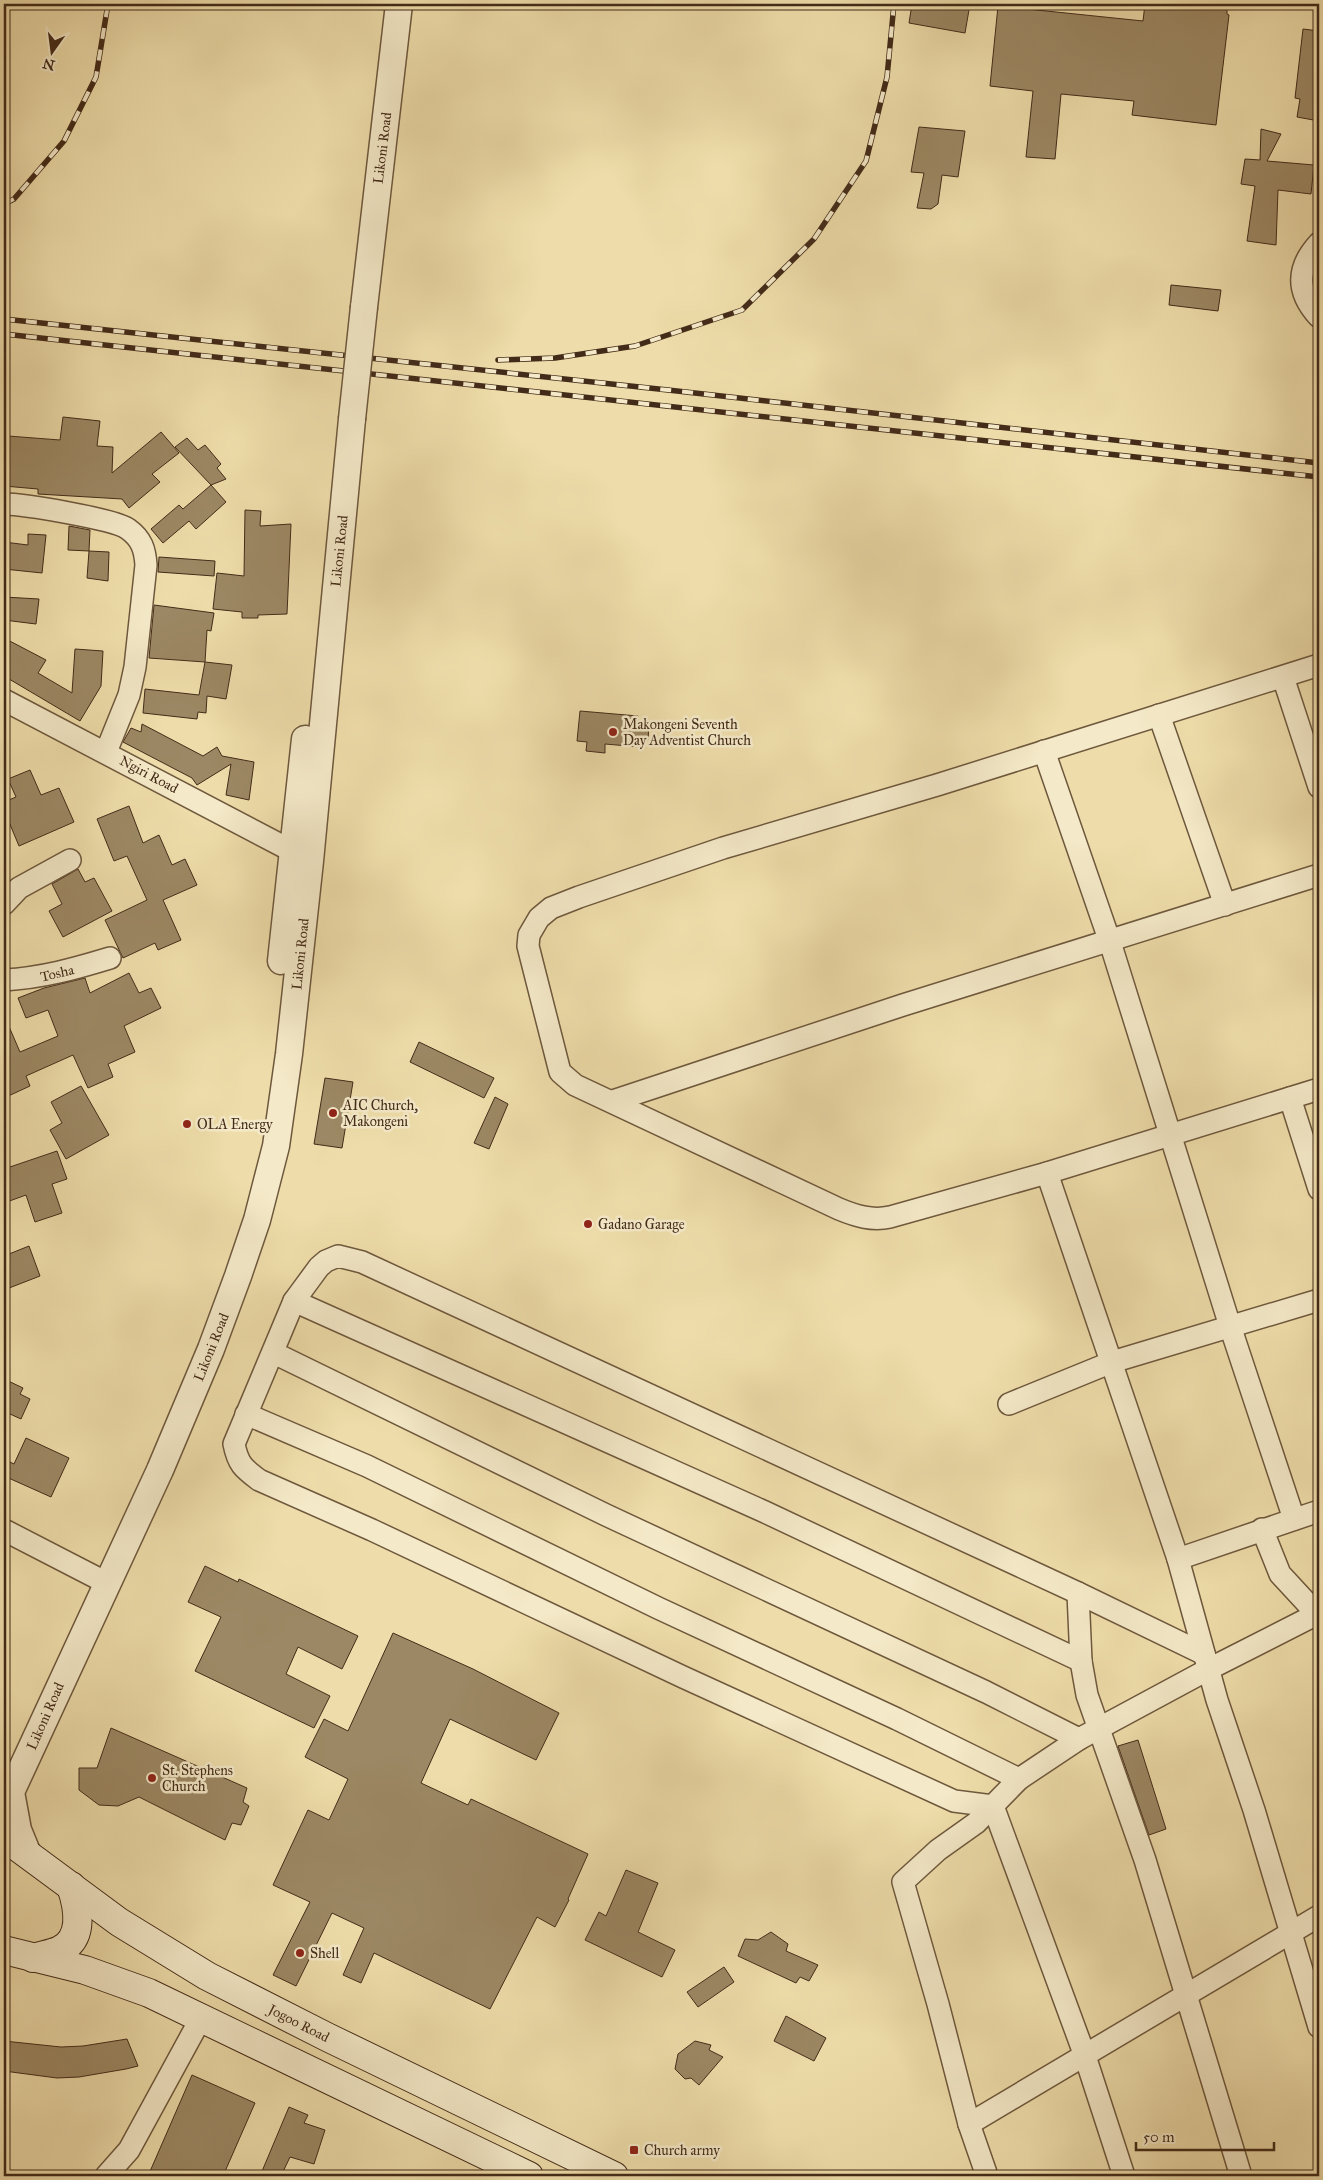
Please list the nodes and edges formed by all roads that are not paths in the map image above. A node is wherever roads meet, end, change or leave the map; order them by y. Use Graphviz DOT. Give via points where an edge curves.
graph roads {
  1 [pos="392,4"];
  2 [pos="399,4"];
  3 [pos="1319,242"];
  4 [pos="361,306"];
  5 [pos="1319,317"];
  6 [pos="348,418"];
  7 [pos="4,504"];
  8 [pos="1319,665"];
  9 [pos="1283,677"];
  10 [pos="4,700"];
  11 [pos="1160,715"];
  12 [pos="1044,751"];
  13 [pos="106,752"];
  14 [pos="1319,787"];
  15 [pos="292,851"];
  16 [pos="70,860"];
  17 [pos="1319,875"];
  18 [pos="4,904"];
  19 [pos="1225,905"];
  20 [pos="1110,942"];
  21 [pos="110,958"];
  22 [pos="4,980"];
  23 [pos="1319,1089"];
  24 [pos="1290,1098"];
  25 [pos="612,1101"];
  26 [pos="1170,1135"];
  27 [pos="1047,1173"];
  28 [pos="1319,1189"];
  29 [pos="1319,1300"];
  30 [pos="294,1302"];
  31 [pos="1230,1326"];
  32 [pos="274,1353"];
  33 [pos="1112,1362"];
  34 [pos="1009,1404"];
  35 [pos="246,1414"];
  36 [pos="1319,1511"];
  37 [pos="1294,1519"];
  38 [pos="1262,1529"];
  39 [pos="4,1530"];
  40 [pos="1178,1559"];
  41 [pos="99,1579"];
  42 [pos="1078,1593"];
  43 [pos="1319,1615"];
  44 [pos="1081,1661"];
  45 [pos="1207,1661"];
  46 [pos="1100,1728"];
  47 [pos="1079,1739"];
  48 [pos="4,1775"];
  49 [pos="1018,1779"];
  50 [pos="992,1806"];
  51 [pos="4,1837"];
  52 [pos="27,1852"];
  53 [pos="71,1886"];
  54 [pos="1319,1916"];
  55 [pos="1290,1932"];
  56 [pos="4,1950"];
  57 [pos="33,1958"];
  58 [pos="1187,1996"];
  59 [pos="201,2018"];
  60 [pos="1319,2026"];
  61 [pos="1085,2056"];
  62 [pos="969,2124"];
  63 [pos="106,2176"];
  64 [pos="529,2176"];
  65 [pos="614,2176"];
  66 [pos="987,2176"];
  67 [pos="1124,2176"];
  68 [pos="1241,2176"];
  1 -- 4 [label="street, Likoni Road"];
  2 -- 4 [label="street, Likoni Road"];
  3 -- 5 [label="street" via="1308,254 1302,271 1302,289 1309,306"];
  4 -- 6 [label="street, Likoni Road, bridge"];
  6 -- 15 [label="street, Likoni Road"];
  6 -- 52 [label="street, Likoni Road" via="311,852 290,1054 276,1146 247,1249 207,1358 160,1470 10,1792 16,1823"];
  7 -- 13 [label="street" via="120,524 134,534 145,549 135,667 129,695"];
  8 -- 9 [label="street"];
  9 -- 11 [label="street"];
  9 -- 14 [label="street"];
  10 -- 13 [label="street, Ngiri Road"];
  11 -- 12 [label="street"];
  11 -- 19 [label="street"];
  12 -- 20 [label="street"];
  12 -- 25 [label="street" via="723,848 551,908 531,929 528,946 560,1072 575,1085"];
  13 -- 15 [label="street, Ngiri Road"];
  15 -- 41 [label="street, Likoni Road" via="262,1147 206,1336"];
  16 -- 18 [label="street" via="19,888"];
  17 -- 19 [label="street"];
  19 -- 20 [label="street"];
  20 -- 25 [label="street" via="903,1005"];
  20 -- 26 [label="street"];
  21 -- 22 [label="street, Tosha" via="57,974"];
  23 -- 24 [label="street"];
  24 -- 26 [label="street"];
  24 -- 28 [label="street"];
  25 -- 27 [label="street" via="839,1209 868,1218 890,1217"];
  26 -- 27 [label="street"];
  26 -- 31 [label="street"];
  27 -- 33 [label="street"];
  29 -- 31 [label="street"];
  30 -- 32 [label="street"];
  30 -- 42 [label="street" via="326,1261 338,1256 351,1258"];
  30 -- 44 [label="street" via="765,1512"];
  31 -- 33 [label="street"];
  31 -- 37 [label="street"];
  32 -- 35 [label="street"];
  32 -- 47 [label="street" via="606,1515 986,1692"];
  33 -- 34 [label="street"];
  33 -- 40 [label="street"];
  35 -- 49 [label="street" via="367,1466"];
  35 -- 50 [label="street" via="234,1444 237,1460 259,1480 954,1801"];
  36 -- 37 [label="street"];
  37 -- 38 [label="street"];
  38 -- 40 [label="street"];
  38 -- 43 [label="street" via="1280,1574"];
  39 -- 41 [label="street"];
  40 -- 45 [label="street"];
  41 -- 48 [label="street, Likoni Road"];
  42 -- 44 [label="street"];
  42 -- 45 [label="street"];
  43 -- 45 [label="street"];
  44 -- 46 [label="street" via="1087,1694"];
  45 -- 46 [label="street"];
  45 -- 55 [label="street" via="1216,1700 1254,1810"];
  46 -- 47 [label="street"];
  46 -- 58 [label="street"];
  47 -- 49 [label="street"];
  49 -- 50 [label="street"];
  50 -- 61 [label="street"];
  50 -- 62 [label="street" via="976,1823 938,1850 903,1882"];
  51 -- 52 [label="main road, Jogoo Road"];
  52 -- 53 [label="main road, Jogoo Road"];
  53 -- 57 [label="main road" via="77,1906 76,1934 60,1950"];
  53 -- 65 [label="main road, Jogoo Road" via="120,1922 207,1976"];
  54 -- 55 [label="street"];
  55 -- 58 [label="street"];
  55 -- 60 [label="street"];
  56 -- 57 [label="main road"];
  57 -- 59 [label="main road" via="85,1970 149,1993"];
  58 -- 61 [label="street"];
  58 -- 68 [label="street"];
  59 -- 63 [label="street" via="129,2150"];
  59 -- 64 [label="main road"];
  61 -- 62 [label="street"];
  61 -- 67 [label="street"];
  62 -- 66 [label="street"];
}
